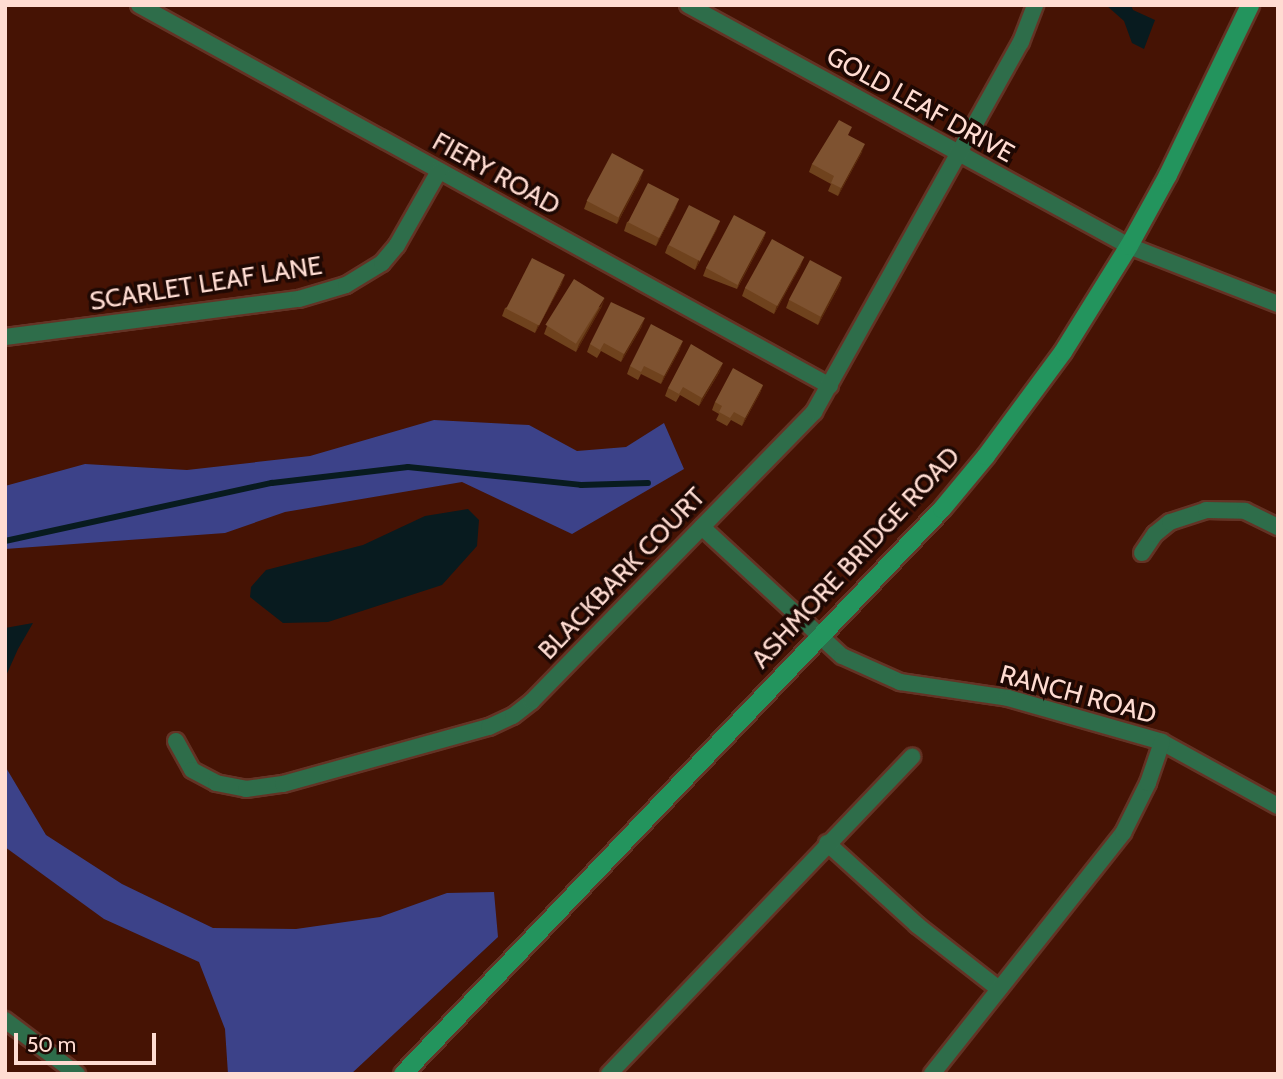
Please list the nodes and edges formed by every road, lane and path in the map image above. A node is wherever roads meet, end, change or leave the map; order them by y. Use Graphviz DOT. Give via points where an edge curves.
graph roads {
  1 [pos="139,5"];
  2 [pos="688,5"];
  3 [pos="1035,5"];
  4 [pos="1250,5"];
  5 [pos="957,154"];
  6 [pos="439,171"];
  7 [pos="1129,246"];
  8 [pos="1278,304"];
  9 [pos="5,337"];
  10 [pos="830,386"];
  11 [pos="702,527"];
  12 [pos="1278,527"];
  13 [pos="1142,553"];
  14 [pos="820,638"];
  15 [pos="176,741"];
  16 [pos="1162,743"];
  17 [pos="912,757"];
  18 [pos="1278,806"];
  19 [pos="827,843"];
  20 [pos="999,989"];
  21 [pos="5,1020"];
  22 [pos="77,1074"];
  23 [pos="403,1074"];
  24 [pos="609,1074"];
  25 [pos="932,1074"];
  1 -- 6 [label="street, FIERY ROAD"];
  2 -- 5 [label="street, GOLD LEAF DRIVE"];
  3 -- 5 [label="street, BLACKBARK COURT" via="1021,42"];
  4 -- 7 [label="main road, ASHMORE BRIDGE ROAD"];
  5 -- 7 [label="street, GOLD LEAF DRIVE"];
  5 -- 10 [label="street, BLACKBARK COURT"];
  6 -- 9 [label="street, SCARLET LEAF LANE" via="397,245 382,263 346,285 299,299"];
  6 -- 10 [label="street, FIERY ROAD"];
  7 -- 8 [label="street, GOLD LEAF DRIVE"];
  7 -- 14 [label="main road, ASHMORE BRIDGE ROAD" via="1063,352 986,456"];
  10 -- 11 [label="street, BLACKBARK COURT" via="814,412"];
  11 -- 14 [label="street, RANCH ROAD"];
  11 -- 15 [label="street, BLACKBARK COURT" via="532,701 489,727 296,780 246,789 216,783 192,770"];
  12 -- 13 [label="street" via="1245,511 1206,510 1170,522"];
  14 -- 16 [label="street, RANCH ROAD" via="842,656 900,682 1008,698"];
  14 -- 23 [label="main road, ASHMORE BRIDGE ROAD"];
  16 -- 18 [label="street, RANCH ROAD"];
  16 -- 20 [label="street" via="1123,833"];
  17 -- 19 [label="street"];
  19 -- 20 [label="street" via="917,925"];
  19 -- 24 [label="street"];
  20 -- 25 [label="street"];
  21 -- 22 [label="street"];
}
